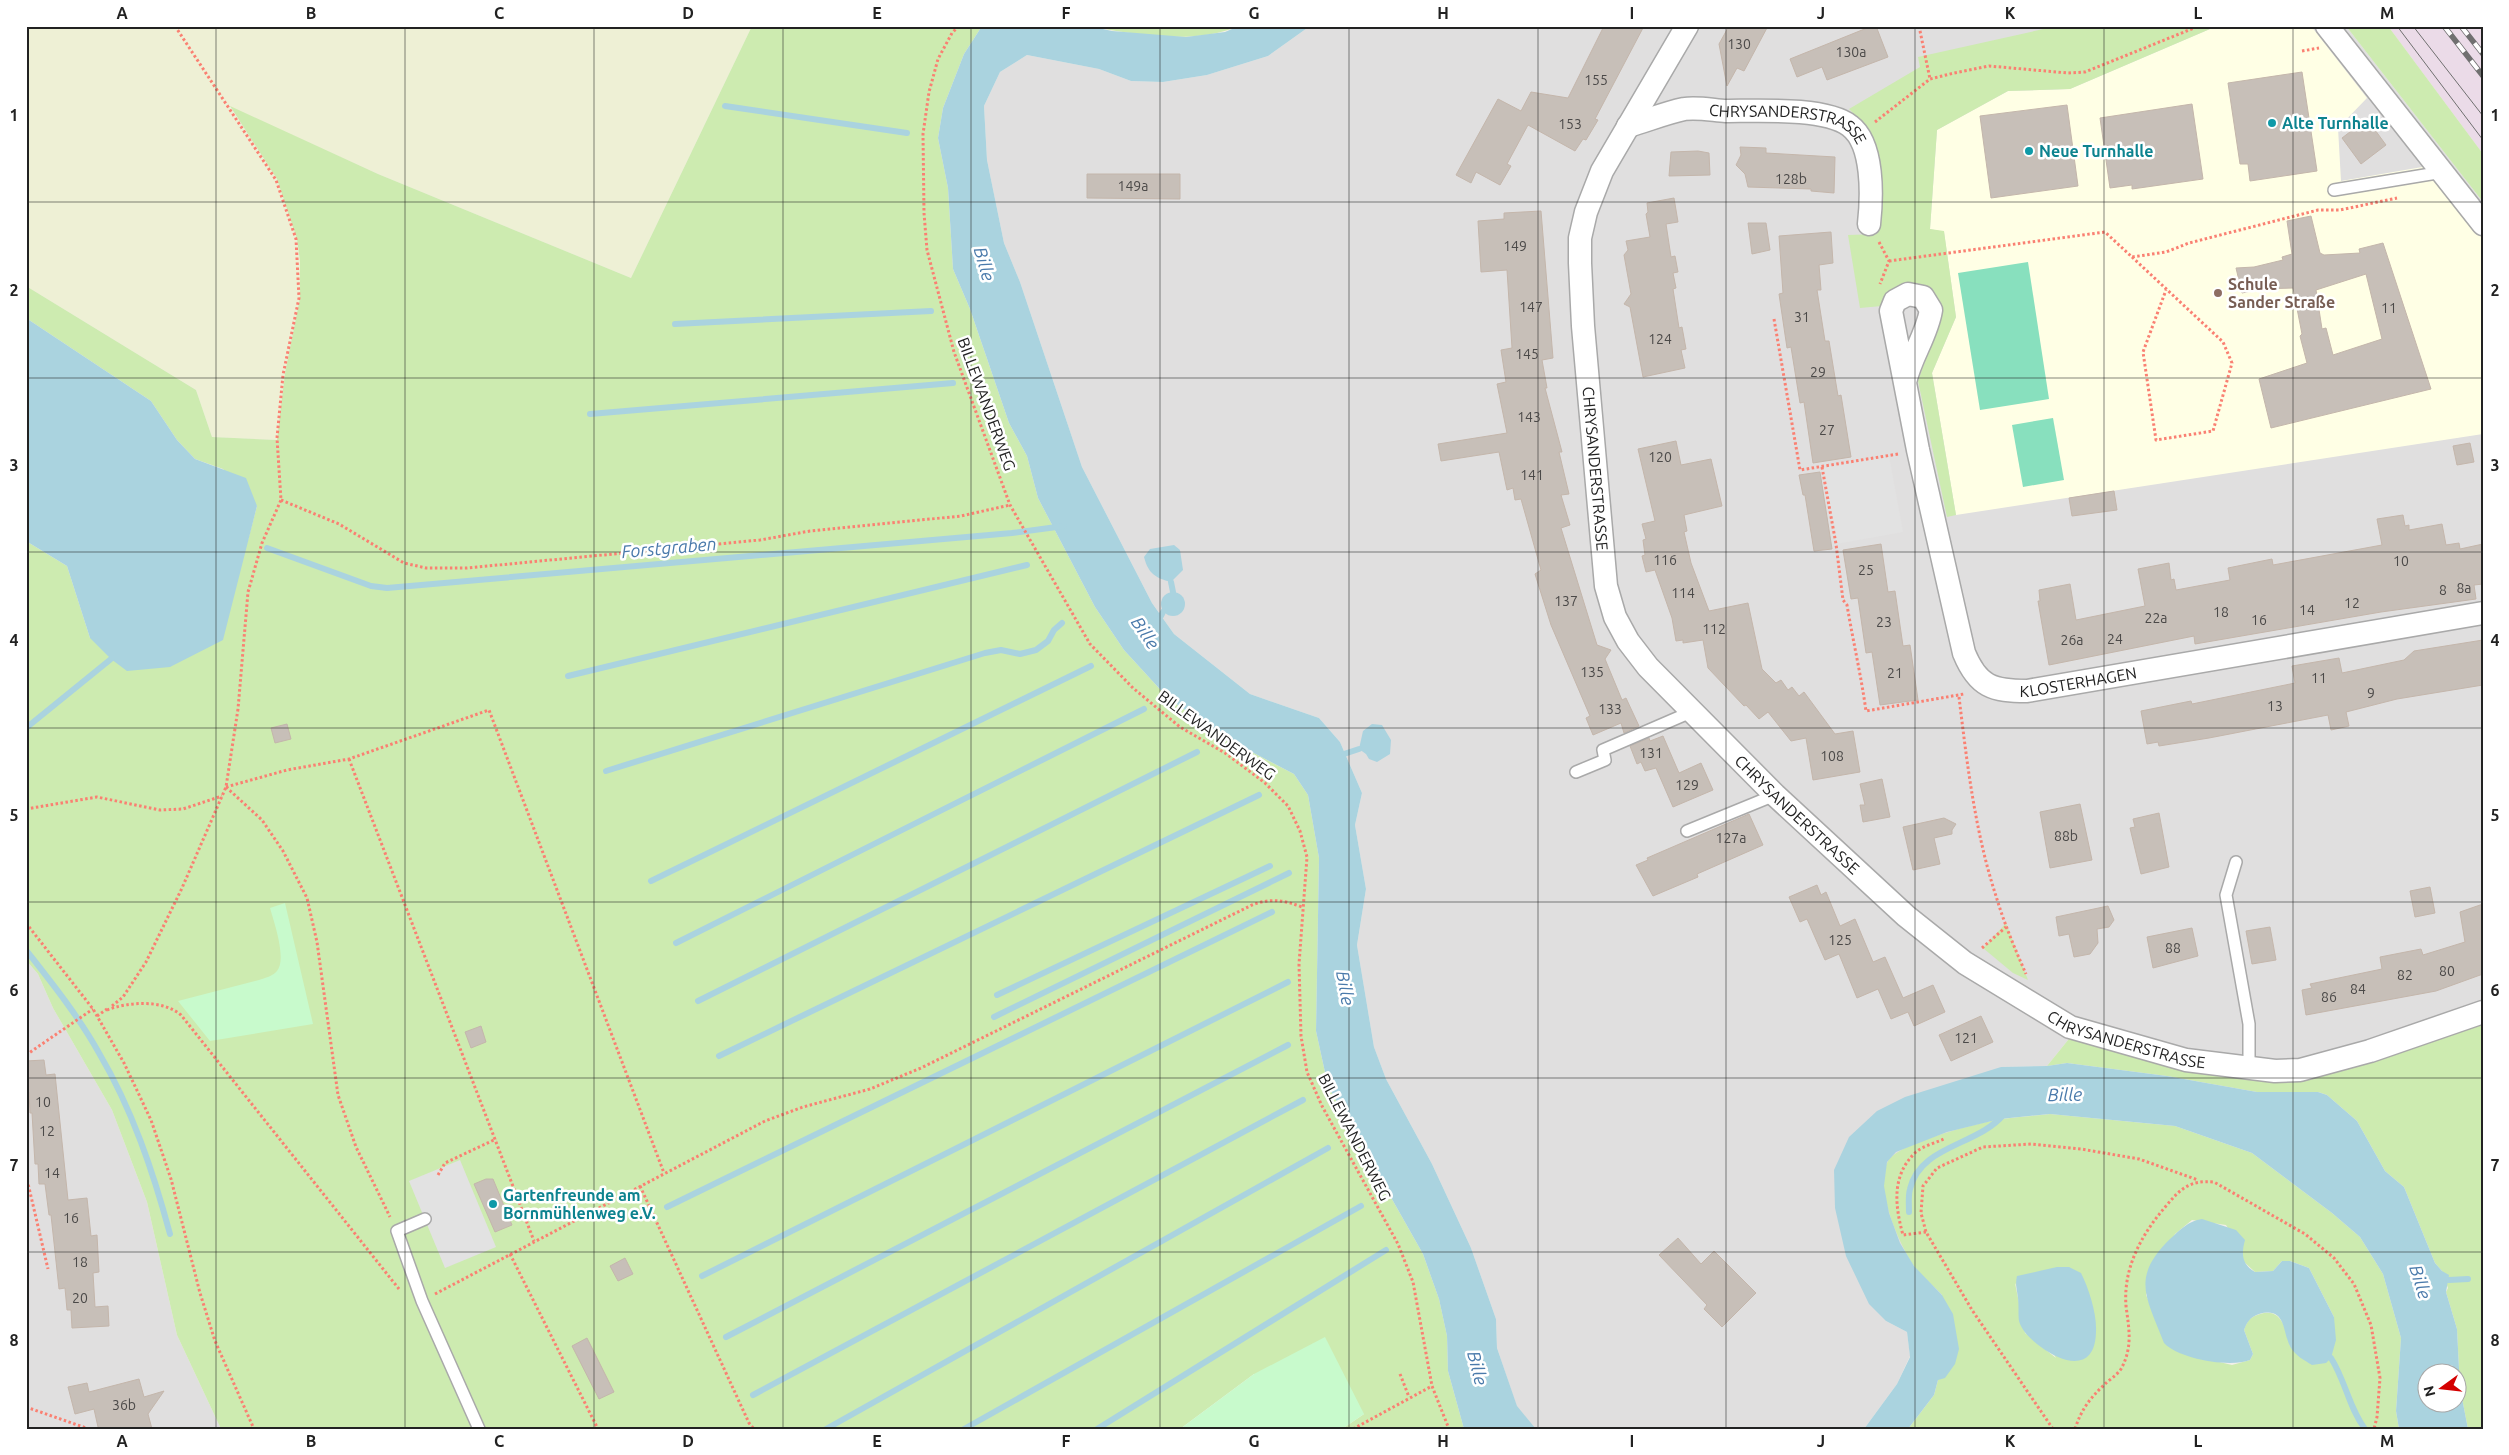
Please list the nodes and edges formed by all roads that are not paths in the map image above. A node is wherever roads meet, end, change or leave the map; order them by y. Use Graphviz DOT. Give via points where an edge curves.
graph roads {
  1 [pos="1687,26"];
  2 [pos="2328,26"];
  3 [pos="1628,126"];
  4 [pos="2443,172"];
  5 [pos="2334,190"];
  6 [pos="1869,224"];
  7 [pos="2483,224"];
  8 [pos="1905,382"];
  9 [pos="2483,613"];
  10 [pos="1691,712"];
  11 [pos="1576,772"];
  12 [pos="1775,795"];
  13 [pos="1687,831"];
  14 [pos="2236,862"];
  15 [pos="2483,1012"];
  16 [pos="2249,1068"];
  17 [pos="425,1218"];
  18 [pos="479,1429"];
  1 -- 3 [label="street, CHRYSANDERSTRASSE"];
  2 -- 4 [label="street"];
  3 -- 6 [label="street, CHRYSANDERSTRASSE" via="1684,109 1809,113 1839,119 1851,126 1860,138 1869,169"];
  3 -- 10 [label="street, CHRYSANDERSTRASSE" via="1593,191 1580,238 1583,326 1606,586 1615,617 1628,641 1648,668"];
  4 -- 5 [label="lane"];
  4 -- 7 [label="street"];
  8 -- 9 [label="street, KLOSTERHAGEN" via="1964,653 1971,670 1985,684 2001,691 2027,691"];
  10 -- 11 [label="lane" via="1603,750 1605,760"];
  10 -- 12 [label="street, CHRYSANDERSTRASSE"];
  12 -- 13 [label="lane"];
  12 -- 16 [label="street, CHRYSANDERSTRASSE" via="1906,916 1966,963 2070,1027 2168,1056"];
  14 -- 16 [label="lane" via="2226,895 2249,1024"];
  15 -- 16 [label="street, CHRYSANDERSTRASSE" via="2370,1051 2300,1070"];
  17 -- 18 [label="lane" via="397,1231 422,1301"];
}
